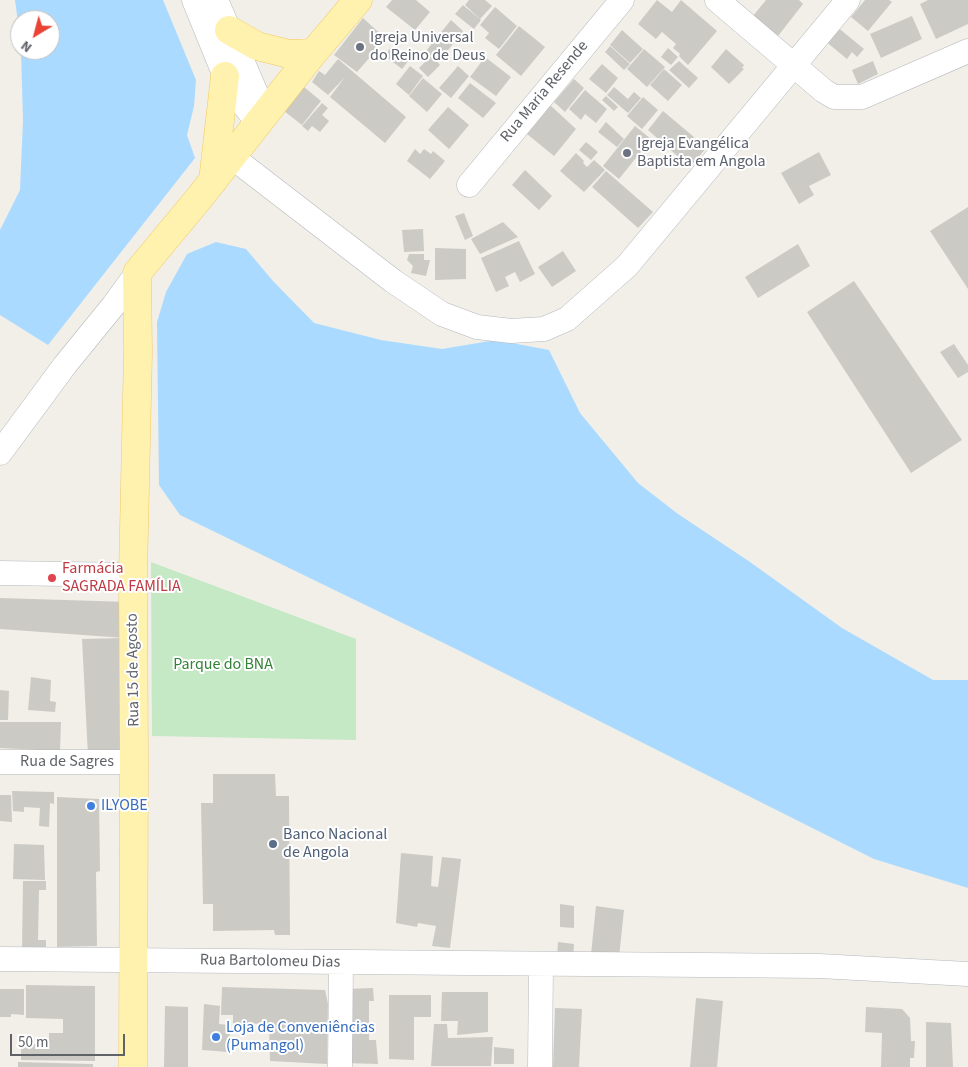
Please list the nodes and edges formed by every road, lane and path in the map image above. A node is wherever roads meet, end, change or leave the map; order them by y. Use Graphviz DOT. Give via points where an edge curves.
graph roads {
  1 [pos="194,0"];
  2 [pos="216,0"];
  3 [pos="358,0"];
  4 [pos="622,0"];
  5 [pos="716,0"];
  6 [pos="848,0"];
  7 [pos="229,30"];
  8 [pos="968,51"];
  9 [pos="313,53"];
  10 [pos="794,66"];
  11 [pos="225,76"];
  12 [pos="263,116"];
  13 [pos="232,157"];
  14 [pos="211,184"];
  15 [pos="469,185"];
  16 [pos="137,273"];
  17 [pos="0,453"];
  18 [pos="0,573"];
  19 [pos="133,575"];
  20 [pos="0,762"];
  21 [pos="134,762"];
  22 [pos="0,959"];
  23 [pos="133,960"];
  24 [pos="341,962"];
  25 [pos="541,964"];
  26 [pos="968,974"];
  27 [pos="133,1067"];
  28 [pos="340,1067"];
  29 [pos="540,1067"];
  1 -- 11 [label="street"];
  2 -- 7 [label="street"];
  3 -- 9 [label="main road"];
  4 -- 15 [label="street, Rua Maria Resende"];
  5 -- 10 [label="street"];
  6 -- 10 [label="street"];
  7 -- 9 [label="main road" via="257,46 289,54"];
  7 -- 12 [label="street"];
  8 -- 10 [label="street" via="862,97 834,97"];
  9 -- 12 [label="main road"];
  10 -- 13 [label="street" via="627,266 567,319 544,329 511,331 477,327 442,314 393,281"];
  11 -- 12 [label="street" via="252,114"];
  11 -- 14 [label="main road"];
  12 -- 13 [label="main road"];
  13 -- 14 [label="main road"];
  14 -- 16 [label="main road"];
  16 -- 17 [label="street"];
  16 -- 19 [label="main road, Rua 15 de Agosto"];
  18 -- 19 [label="street"];
  19 -- 21 [label="main road, Rua 15 de Agosto"];
  20 -- 21 [label="street, Rua de Sagres"];
  21 -- 23 [label="main road, Rua 15 de Agosto"];
  22 -- 23 [label="street, Rua Bartolomeu Dias"];
  23 -- 24 [label="street, Rua Bartolomeu Dias"];
  23 -- 27 [label="main road, Rua 15 de Agosto"];
  24 -- 25 [label="street, Rua Bartolomeu Dias"];
  24 -- 28 [label="street"];
  25 -- 26 [label="street, Rua Bartolomeu Dias" via="819,966"];
  25 -- 29 [label="street"];
}
